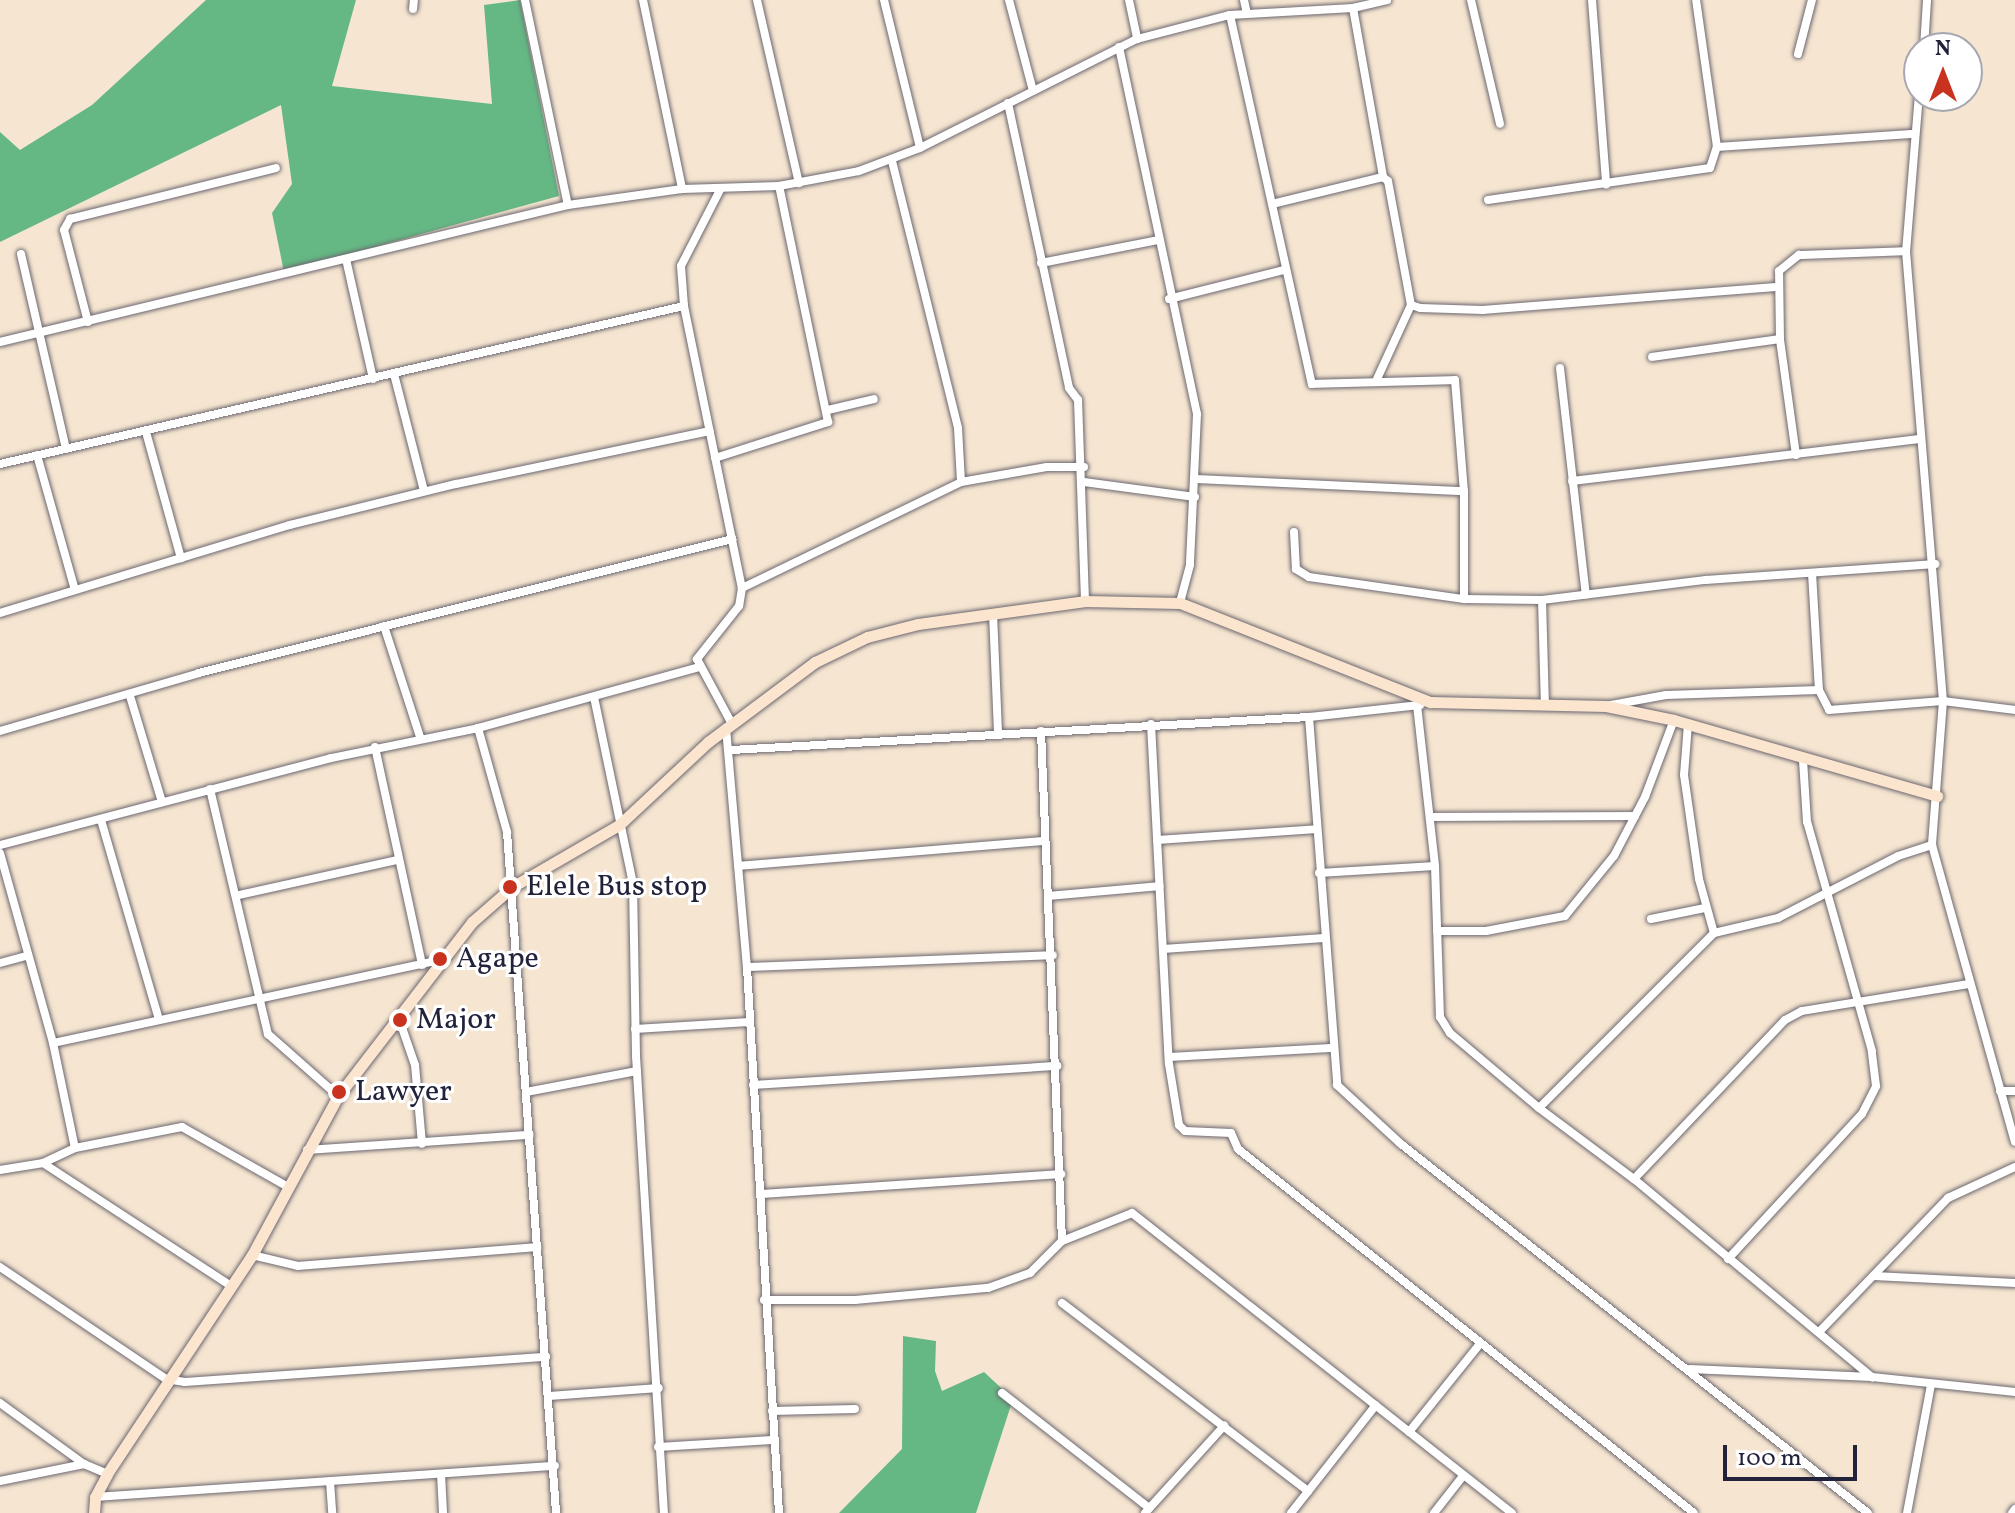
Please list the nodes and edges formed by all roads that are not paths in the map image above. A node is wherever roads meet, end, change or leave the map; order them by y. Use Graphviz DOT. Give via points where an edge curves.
graph roads {
  1 [pos="525,0"];
  2 [pos="643,0"];
  3 [pos="757,0"];
  4 [pos="884,0"];
  5 [pos="1009,0"];
  6 [pos="1129,0"];
  7 [pos="1244,0"];
  8 [pos="1471,0"];
  9 [pos="1592,0"];
  10 [pos="1696,0"];
  11 [pos="1812,0"];
  12 [pos="1927,0"];
  13 [pos="1381,1"];
  14 [pos="1353,8"];
  15 [pos="1247,14"];
  16 [pos="1230,15"];
  17 [pos="1925,32"];
  18 [pos="1137,39"];
  19 [pos="1119,47"];
  20 [pos="1798,54"];
  21 [pos="1033,91"];
  22 [pos="1008,103"];
  23 [pos="1917,112"];
  24 [pos="1500,124"];
  25 [pos="1915,134"];
  26 [pos="1717,147"];
  27 [pos="920,148"];
  28 [pos="892,161"];
  29 [pos="276,168"];
  30 [pos="1383,177"];
  31 [pos="799,183"];
  32 [pos="1606,184"];
  33 [pos="779,186"];
  34 [pos="682,189"];
  35 [pos="720,190"];
  36 [pos="1488,200"];
  37 [pos="1272,204"];
  38 [pos="568,205"];
  39 [pos="1158,240"];
  40 [pos="1906,251"];
  41 [pos="21,254"];
  42 [pos="346,259"];
  43 [pos="1041,263"];
  44 [pos="1284,270"];
  45 [pos="1778,287"];
  46 [pos="1169,299"];
  47 [pos="1411,305"];
  48 [pos="684,306"];
  49 [pos="88,322"];
  50 [pos="39,333"];
  51 [pos="1780,339"];
  52 [pos="0,342"];
  53 [pos="1652,357"];
  54 [pos="1560,368"];
  55 [pos="394,374"];
  56 [pos="373,379"];
  57 [pos="1377,379"];
  58 [pos="874,399"];
  59 [pos="828,410"];
  60 [pos="710,431"];
  61 [pos="146,432"];
  62 [pos="1919,439"];
  63 [pos="66,449"];
  64 [pos="37,455"];
  65 [pos="1796,455"];
  66 [pos="715,458"];
  67 [pos="0,464"];
  68 [pos="1084,467"];
  69 [pos="1196,479"];
  70 [pos="1572,481"];
  71 [pos="961,482"];
  72 [pos="1084,482"];
  73 [pos="424,491"];
  74 [pos="1464,491"];
  75 [pos="1195,497"];
  76 [pos="1294,532"];
  77 [pos="732,539"];
  78 [pos="181,558"];
  79 [pos="1935,564"];
  80 [pos="1812,573"];
  81 [pos="742,588"];
  82 [pos="75,590"];
  83 [pos="1586,595"];
  84 [pos="1464,599"];
  85 [pos="1542,600"];
  86 [pos="1085,601"];
  87 [pos="1180,603"];
  88 [pos="0,613"];
  89 [pos="993,613"];
  90 [pos="384,626"];
  91 [pos="699,667"];
  92 [pos="1819,690"];
  93 [pos="130,696"];
  94 [pos="594,697"];
  95 [pos="1943,701"];
  96 [pos="1430,702"];
  97 [pos="1417,705"];
  98 [pos="1545,706"];
  99 [pos="1606,706"];
  100 [pos="2015,710"];
  101 [pos="1309,717"];
  102 [pos="1674,720"];
  103 [pos="1151,724"];
  104 [pos="1688,724"];
  105 [pos="729,726"];
  106 [pos="478,728"];
  107 [pos="0,731"];
  108 [pos="1041,731"];
  109 [pos="998,733"];
  110 [pos="420,737"];
  111 [pos="375,747"];
  112 [pos="731,750"];
  113 [pos="1803,760"];
  114 [pos="210,789"];
  115 [pos="1937,796"];
  116 [pos="162,802"];
  117 [pos="1635,816"];
  118 [pos="1430,817"];
  119 [pos="101,820"];
  120 [pos="619,825"];
  121 [pos="1317,829"];
  122 [pos="1157,840"];
  123 [pos="1045,841"];
  124 [pos="0,845"];
  125 [pos="1932,845"];
  126 [pos="0,853"];
  127 [pos="397,860"];
  128 [pos="738,866"];
  129 [pos="1435,866"];
  130 [pos="1319,873"];
  131 [pos="1160,886"];
  132 [pos="512,887"];
  133 [pos="1826,893"];
  134 [pos="239,895"];
  135 [pos="1049,896"];
  136 [pos="1705,908"];
  137 [pos="1651,919"];
  138 [pos="1437,931"];
  139 [pos="1714,933"];
  140 [pos="1324,938"];
  141 [pos="1163,949"];
  142 [pos="1053,955"];
  143 [pos="27,956"];
  144 [pos="440,960"];
  145 [pos="0,963"];
  146 [pos="422,965"];
  147 [pos="747,967"];
  148 [pos="765,970"];
  149 [pos="747,982"];
  150 [pos="1968,984"];
  151 [pos="259,995"];
  152 [pos="1858,1003"];
  153 [pos="158,1016"];
  154 [pos="398,1016"];
  155 [pos="749,1022"];
  156 [pos="635,1029"];
  157 [pos="53,1043"];
  158 [pos="1331,1048"];
  159 [pos="1169,1057"];
  160 [pos="1057,1066"];
  161 [pos="637,1071"];
  162 [pos="753,1085"];
  163 [pos="2000,1091"];
  164 [pos="2015,1091"];
  165 [pos="526,1092"];
  166 [pos="338,1096"];
  167 [pos="1539,1108"];
  168 [pos="529,1135"];
  169 [pos="2015,1142"];
  170 [pos="422,1144"];
  171 [pos="75,1148"];
  172 [pos="307,1150"];
  173 [pos="43,1163"];
  174 [pos="2015,1167"];
  175 [pos="0,1170"];
  176 [pos="1061,1174"];
  177 [pos="1634,1179"];
  178 [pos="290,1188"];
  179 [pos="762,1194"];
  180 [pos="1062,1241"];
  181 [pos="537,1247"];
  182 [pos="252,1255"];
  183 [pos="1728,1259"];
  184 [pos="0,1267"];
  185 [pos="1874,1276"];
  186 [pos="2015,1283"];
  187 [pos="231,1286"];
  188 [pos="764,1300"];
  189 [pos="1062,1303"];
  190 [pos="1820,1331"];
  191 [pos="1479,1345"];
  192 [pos="546,1357"];
  193 [pos="1690,1369"];
  194 [pos="1872,1377"];
  195 [pos="166,1379"];
  196 [pos="1931,1385"];
  197 [pos="659,1388"];
  198 [pos="2015,1392"];
  199 [pos="1002,1393"];
  200 [pos="549,1396"];
  201 [pos="0,1403"];
  202 [pos="1376,1405"];
  203 [pos="855,1409"];
  204 [pos="772,1411"];
  205 [pos="1224,1426"];
  206 [pos="1409,1432"];
  207 [pos="772,1440"];
  208 [pos="658,1447"];
  209 [pos="84,1464"];
  210 [pos="555,1466"];
  211 [pos="107,1474"];
  212 [pos="441,1474"];
  213 [pos="1463,1476"];
  214 [pos="0,1481"];
  215 [pos="330,1481"];
  216 [pos="1308,1491"];
  217 [pos="95,1497"];
  218 [pos="1147,1510"];
  219 [pos="1863,1512"];
  220 [pos="94,1513"];
  221 [pos="332,1513"];
  222 [pos="443,1513"];
  223 [pos="556,1513"];
  224 [pos="664,1513"];
  225 [pos="779,1513"];
  226 [pos="1291,1513"];
  227 [pos="1434,1513"];
  228 [pos="1512,1513"];
  229 [pos="1694,1513"];
  230 [pos="1907,1513"];
  1 -- 38 [label="street"];
  2 -- 34 [label="street"];
  3 -- 31 [label="street"];
  4 -- 27 [label="street"];
  5 -- 21 [label="street"];
  6 -- 18 [label="street"];
  7 -- 15 [label="street"];
  8 -- 24 [label="street"];
  9 -- 32 [label="street"];
  10 -- 26 [label="street"];
  11 -- 20 [label="street"];
  12 -- 17 [label="street"];
  13 -- 14 [label="street"];
  14 -- 15 [label="street"];
  14 -- 30 [label="street"];
  15 -- 16 [label="street"];
  16 -- 18 [label="street"];
  16 -- 37 [label="street"];
  18 -- 19 [label="street"];
  19 -- 21 [label="street"];
  19 -- 39 [label="street"];
  21 -- 22 [label="street"];
  22 -- 27 [label="street"];
  22 -- 43 [label="street"];
  23 -- 25 [label="street"];
  25 -- 26 [label="street"];
  25 -- 40 [label="street"];
  26 -- 32 [label="street" via="1704,171"];
  27 -- 28 [label="street"];
  28 -- 31 [label="street"];
  28 -- 71 [label="street" via="958,428"];
  29 -- 49 [label="street" via="70,219 64,230"];
  30 -- 37 [label="street"];
  30 -- 47 [label="street"];
  31 -- 33 [label="street"];
  32 -- 36 [label="street"];
  33 -- 35 [label="street"];
  33 -- 59 [label="street"];
  34 -- 35 [label="street"];
  34 -- 38 [label="street"];
  35 -- 48 [label="street" via="685,252"];
  37 -- 44 [label="street"];
  38 -- 42 [label="street"];
  39 -- 43 [label="street"];
  39 -- 46 [label="street"];
  40 -- 45 [label="street" via="1799,255 1779,271"];
  40 -- 62 [label="street"];
  41 -- 50 [label="street"];
  42 -- 49 [label="street"];
  42 -- 56 [label="street"];
  43 -- 68 [label="street" via="1069,388 1078,400"];
  44 -- 46 [label="street"];
  44 -- 57 [label="street" via="1312,384"];
  45 -- 47 [label="street" via="1483,310"];
  45 -- 51 [label="street"];
  46 -- 69 [label="street" via="1197,414"];
  47 -- 57 [label="street"];
  48 -- 55 [label="street"];
  48 -- 60 [label="street"];
  49 -- 50 [label="street"];
  50 -- 52 [label="street"];
  50 -- 63 [label="street"];
  51 -- 53 [label="street"];
  51 -- 65 [label="street"];
  54 -- 70 [label="street"];
  55 -- 56 [label="street"];
  55 -- 73 [label="street"];
  56 -- 61 [label="street"];
  57 -- 74 [label="street" via="1455,380"];
  58 -- 59 [label="street"];
  59 -- 66 [label="street" via="825,426"];
  60 -- 66 [label="street"];
  60 -- 73 [label="street"];
  61 -- 63 [label="street"];
  61 -- 78 [label="street"];
  62 -- 65 [label="street"];
  62 -- 79 [label="street"];
  63 -- 64 [label="street"];
  64 -- 67 [label="street"];
  64 -- 82 [label="street"];
  65 -- 70 [label="street"];
  66 -- 77 [label="street"];
  68 -- 71 [label="street" via="1047,467"];
  68 -- 72 [label="street"];
  69 -- 74 [label="street"];
  69 -- 75 [label="street"];
  70 -- 83 [label="street"];
  71 -- 81 [label="street"];
  72 -- 75 [label="street"];
  72 -- 86 [label="street"];
  73 -- 78 [label="street"];
  74 -- 84 [label="street"];
  75 -- 87 [label="street" via="1190,565"];
  76 -- 84 [label="street" via="1296,569 1309,577"];
  77 -- 81 [label="street"];
  77 -- 90 [label="street"];
  78 -- 82 [label="street"];
  79 -- 80 [label="street"];
  79 -- 95 [label="street"];
  80 -- 83 [label="street"];
  80 -- 92 [label="street"];
  81 -- 91 [label="street" via="739,606 700,652"];
  82 -- 88 [label="street"];
  83 -- 85 [label="street"];
  84 -- 85 [label="street"];
  85 -- 98 [label="street"];
  86 -- 87 [label="street"];
  86 -- 89 [label="street"];
  87 -- 96 [label="street"];
  89 -- 105 [label="street" via="867,637 815,662"];
  89 -- 109 [label="street"];
  90 -- 93 [label="street"];
  90 -- 110 [label="street"];
  91 -- 94 [label="street"];
  91 -- 105 [label="street"];
  92 -- 95 [label="street" via="1837,713"];
  92 -- 99 [label="street" via="1666,695"];
  93 -- 107 [label="street"];
  93 -- 116 [label="street"];
  94 -- 106 [label="street"];
  94 -- 120 [label="street"];
  95 -- 100 [label="street"];
  95 -- 115 [label="street"];
  96 -- 97 [label="street"];
  96 -- 98 [label="street"];
  97 -- 101 [label="street"];
  97 -- 118 [label="street"];
  98 -- 99 [label="street"];
  99 -- 102 [label="street"];
  101 -- 103 [label="street"];
  101 -- 121 [label="street"];
  102 -- 104 [label="street"];
  102 -- 117 [label="street"];
  103 -- 108 [label="street"];
  103 -- 122 [label="street"];
  104 -- 113 [label="street"];
  104 -- 136 [label="street" via="1684,775"];
  105 -- 112 [label="street"];
  105 -- 120 [label="street"];
  106 -- 110 [label="street"];
  106 -- 132 [label="street" via="507,832"];
  108 -- 109 [label="street"];
  108 -- 123 [label="street"];
  109 -- 112 [label="street"];
  110 -- 111 [label="street"];
  111 -- 114 [label="street"];
  111 -- 127 [label="street"];
  112 -- 128 [label="street"];
  113 -- 115 [label="street"];
  113 -- 133 [label="street" via="1807,822"];
  114 -- 116 [label="street"];
  114 -- 134 [label="street"];
  115 -- 125 [label="street"];
  116 -- 119 [label="street"];
  117 -- 118 [label="street"];
  117 -- 138 [label="street" via="1614,856 1565,916 1486,931"];
  118 -- 129 [label="street"];
  119 -- 124 [label="street"];
  119 -- 153 [label="street"];
  120 -- 132 [label="street"];
  120 -- 156 [label="street" via="633,883"];
  121 -- 122 [label="street"];
  121 -- 130 [label="street"];
  122 -- 131 [label="street"];
  123 -- 128 [label="street"];
  123 -- 135 [label="street"];
  125 -- 133 [label="street" via="1898,856"];
  125 -- 150 [label="street"];
  126 -- 143 [label="street"];
  127 -- 134 [label="street"];
  127 -- 146 [label="street"];
  128 -- 147 [label="street"];
  129 -- 130 [label="street"];
  129 -- 138 [label="street"];
  130 -- 140 [label="street"];
  131 -- 135 [label="street"];
  131 -- 141 [label="street"];
  132 -- 144 [label="street"];
  132 -- 165 [label="street"];
  133 -- 139 [label="street" via="1778,918"];
  133 -- 152 [label="street"];
  134 -- 151 [label="street"];
  135 -- 142 [label="street"];
  136 -- 137 [label="street"];
  136 -- 139 [label="street"];
  138 -- 167 [label="street" via="1435,970 1444,1026"];
  139 -- 167 [label="street"];
  140 -- 141 [label="street"];
  140 -- 158 [label="street"];
  141 -- 159 [label="street"];
  142 -- 148 [label="street"];
  142 -- 160 [label="street"];
  143 -- 145 [label="street"];
  143 -- 157 [label="street"];
  144 -- 146 [label="street"];
  144 -- 154 [label="street"];
  146 -- 151 [label="street" via="275,999"];
  147 -- 148 [label="street"];
  147 -- 149 [label="street"];
  148 -- 149 [label="street"];
  149 -- 155 [label="street"];
  150 -- 152 [label="street"];
  150 -- 163 [label="street"];
  151 -- 153 [label="street"];
  151 -- 166 [label="street" via="273,1042"];
  152 -- 177 [label="street" via="1802,1011 1785,1020"];
  152 -- 183 [label="street" via="1872,1051 1874,1098"];
  153 -- 157 [label="street"];
  154 -- 166 [label="street"];
  154 -- 170 [label="street" via="415,1065"];
  155 -- 156 [label="street"];
  155 -- 162 [label="street"];
  156 -- 161 [label="street"];
  157 -- 171 [label="street"];
  158 -- 159 [label="street"];
  158 -- 193 [label="street" via="1337,1085 1401,1144"];
  159 -- 191 [label="street" via="1173,1106 1182,1128 1231,1133 1238,1149"];
  160 -- 162 [label="street"];
  160 -- 176 [label="street"];
  161 -- 165 [label="street"];
  161 -- 197 [label="street"];
  162 -- 179 [label="street"];
  163 -- 164 [label="street"];
  163 -- 169 [label="street"];
  165 -- 168 [label="street"];
  166 -- 172 [label="street"];
  167 -- 177 [label="street"];
  168 -- 170 [label="street"];
  168 -- 181 [label="street"];
  170 -- 172 [label="street"];
  171 -- 173 [label="street"];
  171 -- 178 [label="street" via="182,1127"];
  172 -- 178 [label="street"];
  173 -- 175 [label="street"];
  173 -- 187 [label="street"];
  174 -- 185 [label="street" via="1948,1198"];
  176 -- 179 [label="street"];
  176 -- 180 [label="street"];
  177 -- 183 [label="street"];
  178 -- 182 [label="street"];
  179 -- 188 [label="street"];
  180 -- 188 [label="street" via="1030,1273 988,1288 855,1300"];
  180 -- 202 [label="street" via="1132,1213"];
  181 -- 182 [label="street" via="298,1266"];
  181 -- 192 [label="street"];
  182 -- 187 [label="street"];
  183 -- 190 [label="street"];
  184 -- 195 [label="street"];
  185 -- 186 [label="street"];
  185 -- 190 [label="street"];
  187 -- 195 [label="street"];
  188 -- 204 [label="street"];
  189 -- 205 [label="street"];
  190 -- 194 [label="street"];
  191 -- 206 [label="street"];
  191 -- 229 [label="street"];
  192 -- 195 [label="street" via="185,1382"];
  192 -- 200 [label="street"];
  193 -- 194 [label="street"];
  193 -- 219 [label="street"];
  194 -- 196 [label="street"];
  195 -- 211 [label="street"];
  196 -- 198 [label="street"];
  196 -- 230 [label="street"];
  197 -- 200 [label="street"];
  197 -- 208 [label="street"];
  199 -- 218 [label="street"];
  200 -- 210 [label="street"];
  201 -- 209 [label="street"];
  202 -- 206 [label="street"];
  202 -- 216 [label="street"];
  203 -- 204 [label="street"];
  204 -- 207 [label="street"];
  205 -- 216 [label="street"];
  205 -- 218 [label="street"];
  206 -- 213 [label="street"];
  207 -- 208 [label="street"];
  207 -- 225 [label="street"];
  208 -- 224 [label="street"];
  209 -- 211 [label="street"];
  209 -- 214 [label="street"];
  210 -- 212 [label="street"];
  210 -- 223 [label="street"];
  211 -- 217 [label="street"];
  212 -- 215 [label="street"];
  212 -- 222 [label="street"];
  213 -- 227 [label="street"];
  213 -- 228 [label="street"];
  215 -- 217 [label="street"];
  215 -- 221 [label="street"];
  216 -- 226 [label="street"];
  217 -- 220 [label="street"];
}
